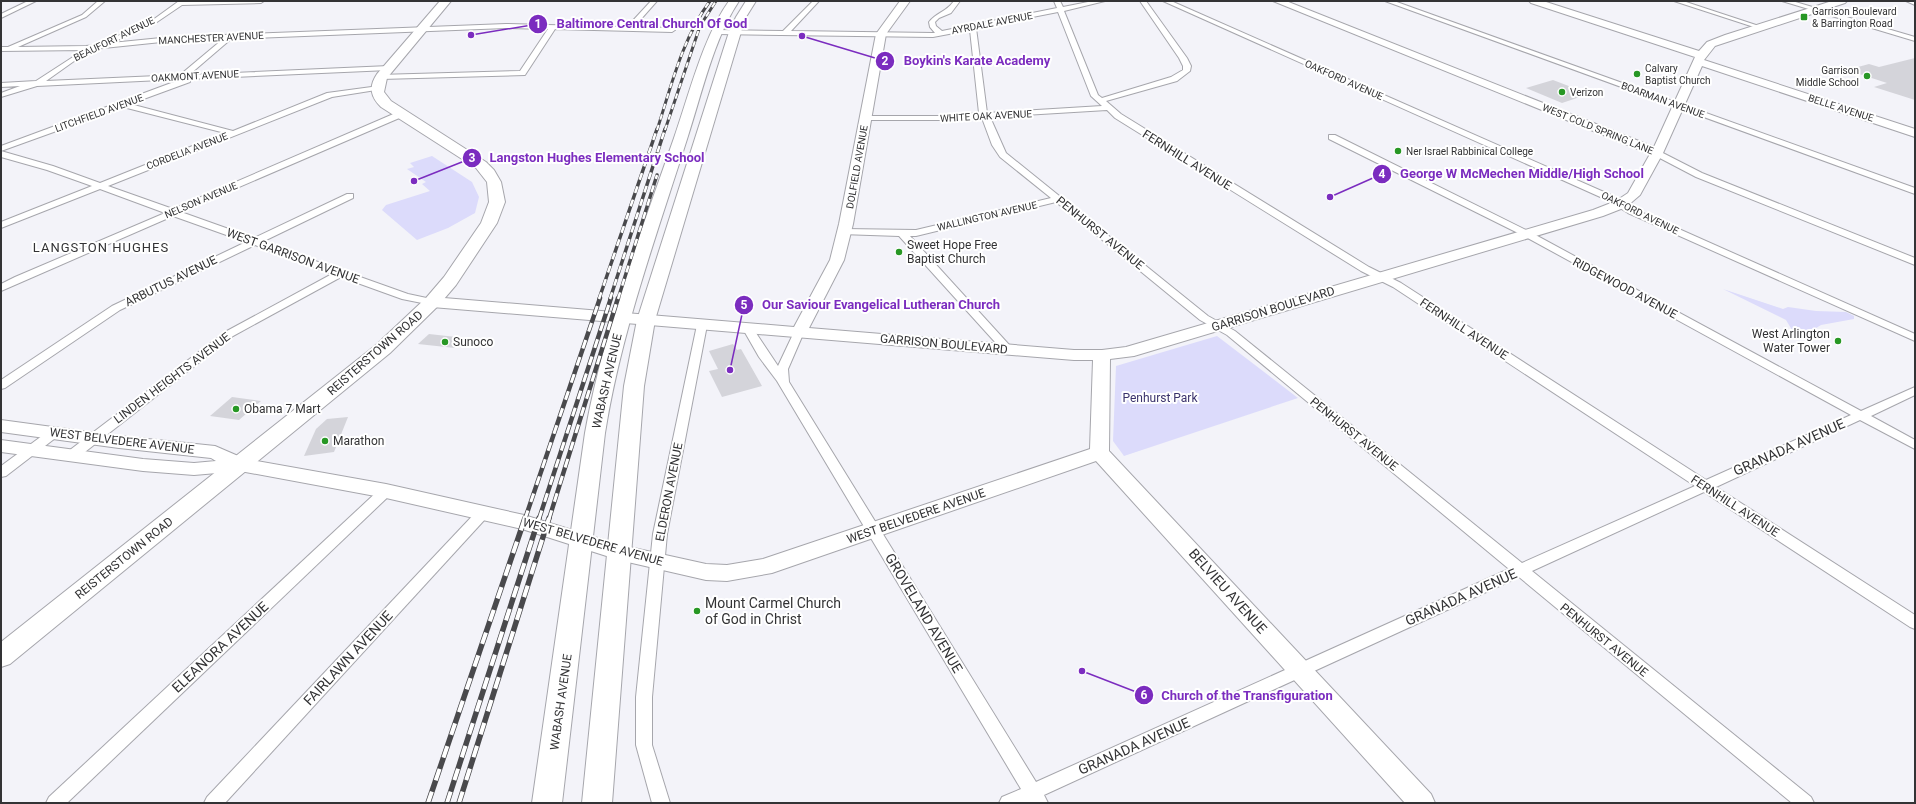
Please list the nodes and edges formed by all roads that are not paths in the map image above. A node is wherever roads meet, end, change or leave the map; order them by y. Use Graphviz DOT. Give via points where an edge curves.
graph roads {
  1 [pos="34,1"];
  2 [pos="102,1"];
  3 [pos="261,1"];
  4 [pos="446,1"];
  5 [pos="654,1"];
  6 [pos="734,1"];
  7 [pos="751,1"];
  8 [pos="816,1"];
  9 [pos="905,1"];
  10 [pos="957,1"];
  11 [pos="1102,1"];
  12 [pos="1143,1"];
  13 [pos="1166,1"];
  14 [pos="1278,1"];
  15 [pos="1388,1"];
  16 [pos="1534,1"];
  17 [pos="1677,1"];
  18 [pos="1786,1"];
  19 [pos="1842,1"];
  20 [pos="1909,1"];
  21 [pos="182,2"];
  22 [pos="1915,3"];
  23 [pos="1060,5"];
  24 [pos="1814,9"];
  25 [pos="1,16"];
  26 [pos="553,27"];
  27 [pos="973,27"];
  28 [pos="1759,27"];
  29 [pos="421,29"];
  30 [pos="629,29"];
  31 [pos="672,30"];
  32 [pos="717,32"];
  33 [pos="735,32"];
  34 [pos="785,33"];
  35 [pos="881,34"];
  36 [pos="941,34"];
  37 [pos="230,37"];
  38 [pos="1915,39"];
  39 [pos="96,47"];
  40 [pos="4,49"];
  41 [pos="1700,58"];
  42 [pos="197,76"];
  43 [pos="182,77"];
  44 [pos="382,78"];
  45 [pos="38,83"];
  46 [pos="1,85"];
  47 [pos="1,95"];
  48 [pos="122,104"];
  49 [pos="1103,105"];
  50 [pos="1677,105"];
  51 [pos="401,114"];
  52 [pos="985,116"];
  53 [pos="865,118"];
  54 [pos="682,131"];
  55 [pos="704,131"];
  56 [pos="1915,133"];
  57 [pos="233,134"];
  58 [pos="1332,137"];
  59 [pos="1,148"];
  60 [pos="1657,153"];
  61 [pos="1,154"];
  62 [pos="100,186"];
  63 [pos="1915,191"];
  64 [pos="350,196"];
  65 [pos="1058,199"];
  66 [pos="1621,204"];
  67 [pos="173,212"];
  68 [pos="1,225"];
  69 [pos="844,232"];
  70 [pos="902,233"];
  71 [pos="1526,234"];
  72 [pos="254,242"];
  73 [pos="1915,262"];
  74 [pos="341,273"];
  75 [pos="1381,277"];
  76 [pos="1,288"];
  77 [pos="432,302"];
  78 [pos="594,315"];
  79 [pos="623,318"];
  80 [pos="646,320"];
  81 [pos="702,324"];
  82 [pos="1218,326"];
  83 [pos="748,329"];
  84 [pos="799,332"];
  85 [pos="1915,338"];
  86 [pos="1008,350"];
  87 [pos="1102,355"];
  88 [pos="783,382"];
  89 [pos="1,385"];
  90 [pos="1915,391"];
  91 [pos="1861,415"];
  92 [pos="1,426"];
  93 [pos="54,433"];
  94 [pos="94,438"];
  95 [pos="1915,444"];
  96 [pos="1,446"];
  97 [pos="32,450"];
  98 [pos="1099,453"];
  99 [pos="71,456"];
  100 [pos="240,464"];
  101 [pos="1,473"];
  102 [pos="1704,485"];
  103 [pos="386,491"];
  104 [pos="484,513"];
  105 [pos="874,530"];
  106 [pos="582,541"];
  107 [pos="619,552"];
  108 [pos="657,561"];
  109 [pos="1520,570"];
  110 [pos="1915,623"];
  111 [pos="1,657"];
  112 [pos="1301,670"];
  113 [pos="1035,798"];
  114 [pos="55,803"];
  115 [pos="213,803"];
  116 [pos="547,803"];
  117 [pos="597,803"];
  118 [pos="661,803"];
  119 [pos="1008,803"];
  120 [pos="1422,803"];
  121 [pos="1805,803"];
  1 -- 25 [label="street"];
  2 -- 40 [label="street" via="91,12 78,19"];
  3 -- 21 [label="street"];
  4 -- 29 [label="main road"];
  5 -- 30 [label="street"];
  6 -- 32 [label="main road, WABASH AVENUE"];
  7 -- 33 [label="main road"];
  8 -- 34 [label="street"];
  9 -- 35 [label="main road, DOLFIELD AVENUE"];
  10 -- 36 [label="street" via="949,12 932,22"];
  11 -- 23 [label="street, AYRDALE AVENUE"];
  12 -- 49 [label="street, WHITE OAK AVENUE" via="1186,63 1186,70 1174,79"];
  13 -- 66 [label="street, OAKFORD AVENUE"];
  14 -- 60 [label="main road, WEST COLD SPRING LANE"];
  15 -- 50 [label="street, BOARMAN AVENUE"];
  16 -- 41 [label="main road, BELLE AVENUE"];
  17 -- 28 [label="street"];
  18 -- 24 [label="street"];
  19 -- 24 [label="main road, GARRISON BOULEVARD"];
  20 -- 22 [label="street"];
  21 -- 39 [label="street, BEAUFORT AVENUE" via="152,22"];
  23 -- 27 [label="street, AYRDALE AVENUE"];
  23 -- 49 [label="street, FERNHILL AVENUE" via="1093,92"];
  24 -- 28 [label="main road, GARRISON BOULEVARD"];
  24 -- 38 [label="street"];
  26 -- 29 [label="street, MANCHESTER AVENUE"];
  26 -- 30 [label="street, MANCHESTER AVENUE"];
  26 -- 44 [label="street" via="522,73"];
  27 -- 36 [label="street, AYRDALE AVENUE"];
  27 -- 52 [label="street, PENHURST AVENUE" via="982,112"];
  28 -- 41 [label="main road, GARRISON BOULEVARD" via="1715,42 1706,48"];
  29 -- 37 [label="street, MANCHESTER AVENUE"];
  29 -- 44 [label="main road"];
  30 -- 31 [label="street, MANCHESTER AVENUE"];
  32 -- 33 [label="street, AYRDALE AVENUE"];
  32 -- 54 [label="main road, WABASH AVENUE"];
  33 -- 34 [label="street, AYRDALE AVENUE"];
  33 -- 55 [label="main road"];
  34 -- 35 [label="street, AYRDALE AVENUE"];
  35 -- 36 [label="street, AYRDALE AVENUE"];
  35 -- 53 [label="main road, DOLFIELD AVENUE"];
  37 -- 39 [label="street, MANCHESTER AVENUE"];
  37 -- 43 [label="street"];
  39 -- 40 [label="street, MANCHESTER AVENUE"];
  39 -- 45 [label="street, BEAUFORT AVENUE"];
  41 -- 50 [label="main road, GARRISON BOULEVARD"];
  41 -- 56 [label="main road, BELLE AVENUE"];
  42 -- 43 [label="street, OAKMONT AVENUE"];
  42 -- 44 [label="street, OAKMONT AVENUE"];
  42 -- 48 [label="street, LITCHFIELD AVENUE"];
  43 -- 45 [label="street, OAKMONT AVENUE"];
  44 -- 51 [label="main road, REISTERSTOWN ROAD" via="382,100"];
  44 -- 57 [label="street, CORDELIA AVENUE"];
  45 -- 46 [label="street, OAKMONT AVENUE"];
  45 -- 47 [label="street, BEAUFORT AVENUE"];
  48 -- 57 [label="street"];
  48 -- 59 [label="street, LITCHFIELD AVENUE"];
  49 -- 52 [label="street, WHITE OAK AVENUE"];
  49 -- 75 [label="street, FERNHILL AVENUE" via="1142,132"];
  50 -- 60 [label="main road, GARRISON BOULEVARD"];
  50 -- 63 [label="street, BOARMAN AVENUE"];
  51 -- 67 [label="street, NELSON AVENUE"];
  51 -- 77 [label="main road, REISTERSTOWN ROAD" via="481,166 489,173 497,192 497,202 489,223 450,281"];
  52 -- 53 [label="street, WHITE OAK AVENUE"];
  52 -- 65 [label="street, PENHURST AVENUE" via="999,150"];
  53 -- 69 [label="main road, DOLFIELD AVENUE"];
  54 -- 55 [label="main road"];
  54 -- 79 [label="main road, WABASH AVENUE"];
  55 -- 80 [label="main road"];
  57 -- 62 [label="street, CORDELIA AVENUE"];
  58 -- 71 [label="street, RIDGEWOOD AVENUE"];
  60 -- 66 [label="main road, GARRISON BOULEVARD" via="1633,195"];
  60 -- 73 [label="street, WEST COLD SPRING LANE" via="1699,175"];
  61 -- 62 [label="street, WEST GARRISON AVENUE"];
  62 -- 67 [label="street, WEST GARRISON AVENUE"];
  62 -- 68 [label="street, CORDELIA AVENUE"];
  64 -- 72 [label="street, ARBUTUS AVENUE"];
  65 -- 70 [label="street, WALLINGTON AVENUE" via="916,233"];
  65 -- 82 [label="street, PENHURST AVENUE" via="1204,318"];
  66 -- 71 [label="main road, GARRISON BOULEVARD"];
  66 -- 85 [label="street, OAKFORD AVENUE"];
  67 -- 72 [label="street, WEST GARRISON AVENUE"];
  67 -- 76 [label="street, NELSON AVENUE"];
  69 -- 70 [label="street, WALLINGTON AVENUE"];
  69 -- 84 [label="main road, DOLFIELD AVENUE" via="837,260"];
  70 -- 86 [label="street"];
  71 -- 75 [label="main road, GARRISON BOULEVARD"];
  71 -- 91 [label="street, RIDGEWOOD AVENUE"];
  72 -- 74 [label="street, WEST GARRISON AVENUE"];
  72 -- 89 [label="street, ARBUTUS AVENUE" via="116,308"];
  74 -- 77 [label="street, WEST GARRISON AVENUE" via="406,297"];
  74 -- 94 [label="street, LINDEN HEIGHTS AVENUE" via="229,334"];
  75 -- 82 [label="main road, GARRISON BOULEVARD"];
  75 -- 102 [label="street, FERNHILL AVENUE"];
  77 -- 78 [label="main road, WEST GARRISON AVENUE"];
  77 -- 100 [label="main road, REISTERSTOWN ROAD" via="383,350"];
  78 -- 79 [label="main road, GARRISON BOULEVARD"];
  79 -- 80 [label="main road, GARRISON BOULEVARD"];
  79 -- 106 [label="main road, WABASH AVENUE" via="599,410"];
  80 -- 81 [label="main road, GARRISON BOULEVARD"];
  80 -- 107 [label="main road" via="631,407"];
  81 -- 83 [label="main road, GARRISON BOULEVARD"];
  81 -- 108 [label="street, ELDERON AVENUE" via="660,534"];
  82 -- 87 [label="main road, GARRISON BOULEVARD" via="1128,352"];
  82 -- 109 [label="street, PENHURST AVENUE" via="1231,333"];
  83 -- 84 [label="main road, GARRISON BOULEVARD"];
  83 -- 88 [label="street, GROVELAND AVENUE"];
  84 -- 86 [label="main road, GARRISON BOULEVARD"];
  84 -- 88 [label="street" via="782,369"];
  86 -- 87 [label="main road, GARRISON BOULEVARD"];
  87 -- 98 [label="main road"];
  88 -- 105 [label="street, GROVELAND AVENUE"];
  90 -- 91 [label="street, GRANADA AVENUE"];
  91 -- 95 [label="street, RIDGEWOOD AVENUE"];
  91 -- 102 [label="street, GRANADA AVENUE"];
  92 -- 93 [label="main road, WEST BELVEDERE AVENUE"];
  93 -- 94 [label="main road, WEST BELVEDERE AVENUE"];
  93 -- 97 [label="street"];
  94 -- 99 [label="street, LINDEN HEIGHTS AVENUE"];
  94 -- 100 [label="main road, WEST BELVEDERE AVENUE" via="215,452"];
  96 -- 97 [label="main road, WEST BELVEDERE AVENUE"];
  97 -- 99 [label="main road, WEST BELVEDERE AVENUE"];
  97 -- 101 [label="street"];
  98 -- 105 [label="main road, WEST BELVEDERE AVENUE"];
  98 -- 112 [label="main road, BELVIEU AVENUE"];
  99 -- 100 [label="main road, WEST BELVEDERE AVENUE" via="194,469"];
  100 -- 103 [label="main road, WEST BELVEDERE AVENUE"];
  100 -- 111 [label="main road, REISTERSTOWN ROAD"];
  102 -- 109 [label="street, GRANADA AVENUE"];
  102 -- 110 [label="street, FERNHILL AVENUE"];
  103 -- 104 [label="main road, WEST BELVEDERE AVENUE"];
  103 -- 114 [label="street, ELEANORA AVENUE"];
  104 -- 106 [label="main road, WEST BELVEDERE AVENUE" via="534,525"];
  104 -- 115 [label="street, FAIRLAWN AVENUE"];
  105 -- 108 [label="main road, WEST BELVEDERE AVENUE" via="764,567 743,571 706,572"];
  105 -- 113 [label="street, GROVELAND AVENUE"];
  106 -- 107 [label="main road, WEST BELVEDERE AVENUE"];
  106 -- 116 [label="main road, WABASH AVENUE"];
  107 -- 108 [label="main road, WEST BELVEDERE AVENUE"];
  107 -- 117 [label="main road"];
  108 -- 118 [label="street, ELDERON AVENUE" via="644,697 644,745"];
  109 -- 112 [label="street, GRANADA AVENUE"];
  109 -- 121 [label="street, PENHURST AVENUE"];
  112 -- 113 [label="street, GRANADA AVENUE"];
  112 -- 120 [label="main road, BELVIEU AVENUE"];
  113 -- 119 [label="street, GRANADA AVENUE"];
}
